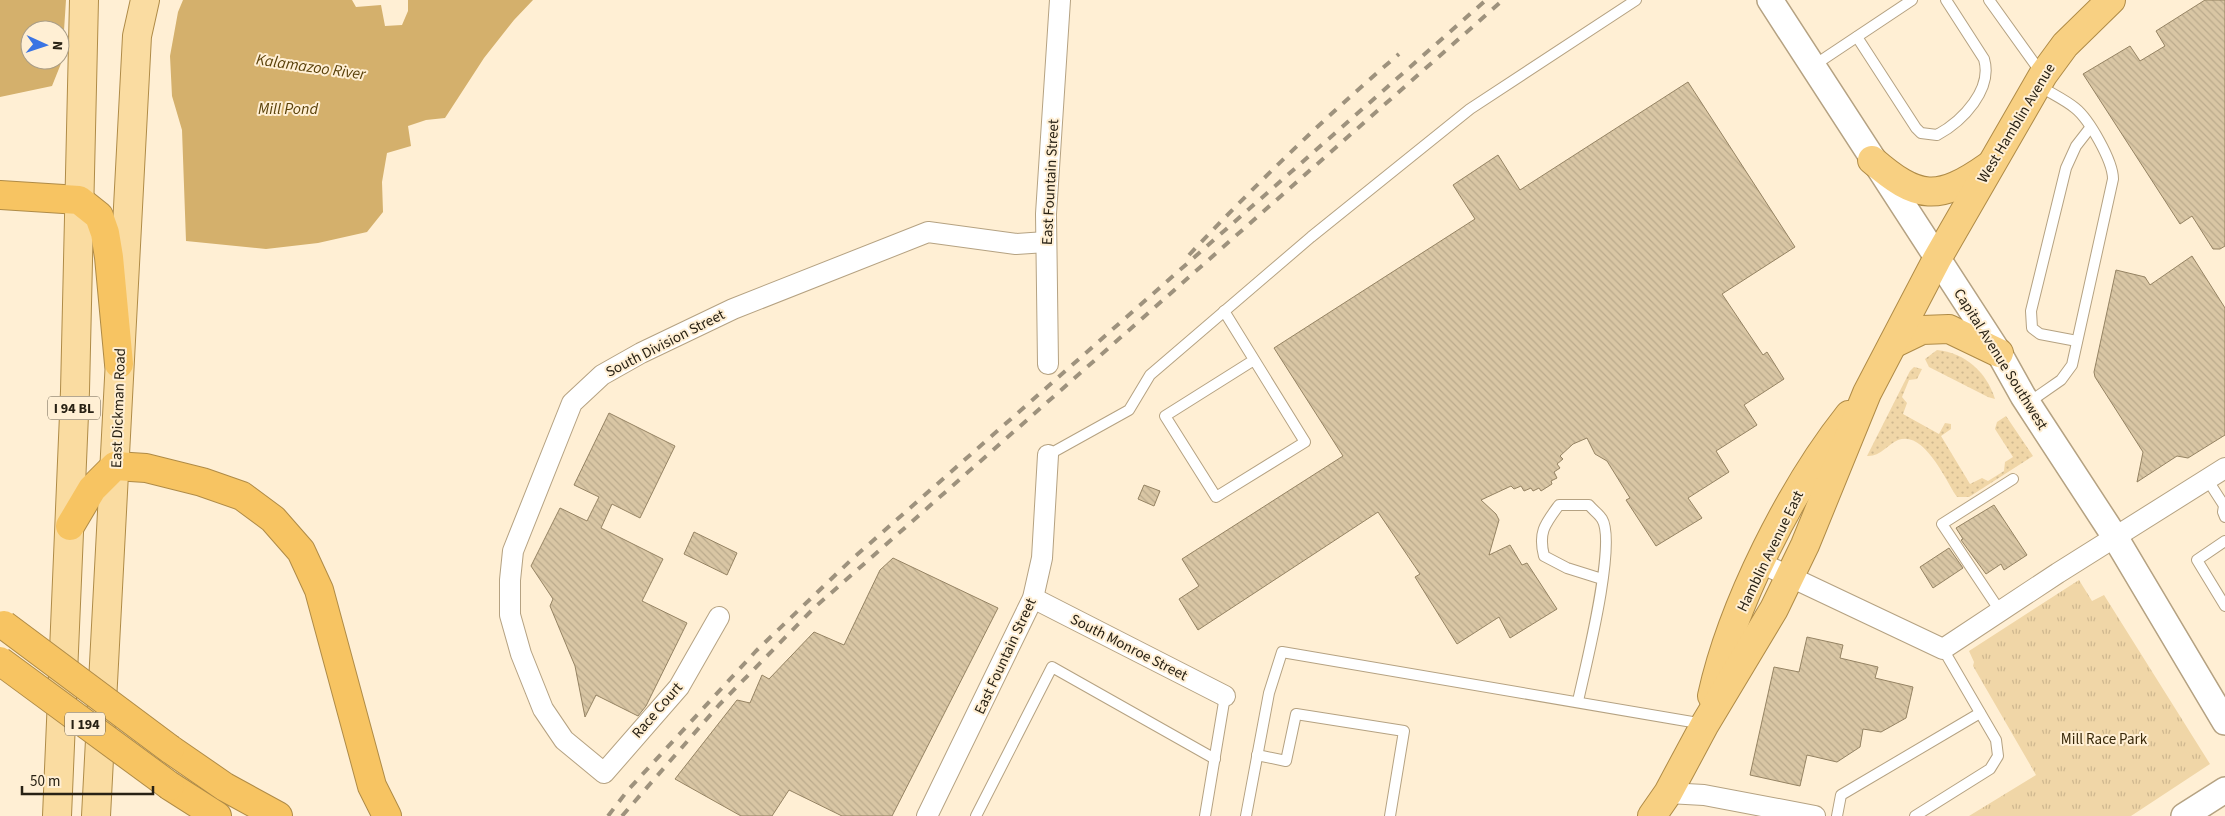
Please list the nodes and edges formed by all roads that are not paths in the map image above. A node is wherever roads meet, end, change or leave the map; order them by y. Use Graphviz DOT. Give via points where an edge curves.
graph roads {
  1 [pos="84,0"];
  2 [pos="145,0"];
  3 [pos="1060,0"];
  4 [pos="1636,0"];
  5 [pos="1770,0"];
  6 [pos="1912,0"];
  7 [pos="1946,0"];
  8 [pos="1989,0"];
  9 [pos="2111,0"];
  10 [pos="1857,36"];
  11 [pos="1812,67"];
  12 [pos="2040,80"];
  13 [pos="2090,128"];
  14 [pos="1872,160"];
  15 [pos="1992,164"];
  16 [pos="0,195"];
  17 [pos="78,200"];
  18 [pos="1046,242"];
  19 [pos="1937,258"];
  20 [pos="1224,312"];
  21 [pos="2077,341"];
  22 [pos="1893,344"];
  23 [pos="1999,353"];
  24 [pos="1254,360"];
  25 [pos="119,364"];
  26 [pos="1048,364"];
  27 [pos="1867,393"];
  28 [pos="2028,403"];
  29 [pos="1048,455"];
  30 [pos="115,466"];
  31 [pos="2225,468"];
  32 [pos="2013,479"];
  33 [pos="2207,479"];
  34 [pos="2225,507"];
  35 [pos="2225,517"];
  36 [pos="70,526"];
  37 [pos="2115,537"];
  38 [pos="2225,541"];
  39 [pos="1761,563"];
  40 [pos="1790,577"];
  41 [pos="1602,579"];
  42 [pos="1033,598"];
  43 [pos="2225,606"];
  44 [pos="2000,611"];
  45 [pos="719,617"];
  46 [pos="2,623"];
  47 [pos="1943,650"];
  48 [pos="0,661"];
  49 [pos="1225,696"];
  50 [pos="1578,701"];
  51 [pos="1980,713"];
  52 [pos="2225,722"];
  53 [pos="1705,724"];
  54 [pos="1257,755"];
  55 [pos="1215,759"];
  56 [pos="604,773"];
  57 [pos="2225,790"];
  58 [pos="1668,793"];
  59 [pos="57,816"];
  60 [pos="96,816"];
  61 [pos="216,816"];
  62 [pos="278,816"];
  63 [pos="387,816"];
  64 [pos="927,816"];
  65 [pos="976,816"];
  66 [pos="1205,816"];
  67 [pos="1246,816"];
  68 [pos="1390,816"];
  69 [pos="1652,816"];
  70 [pos="1815,816"];
  71 [pos="1837,816"];
  72 [pos="1916,816"];
  73 [pos="2184,816"];
  1 -- 17 [label="main road, I 94 BL"];
  2 -- 25 [label="main road, East Dickman Road / I 94 BL" via="137,36"];
  3 -- 18 [label="street, East Fountain Street"];
  4 -- 20 [label="lane" via="1470,109"];
  5 -- 11 [label="street, Capital Avenue Southwest"];
  6 -- 10 [label="lane"];
  7 -- 10 [label="lane" via="1984,59 1987,70 1986,81 1978,96 1964,113 1937,134 1921,133 1916,128"];
  8 -- 12 [label="lane"];
  9 -- 12 [label="highway, West Hamblin Avenue" via="2065,45"];
  10 -- 11 [label="lane"];
  11 -- 14 [label="street, Capital Avenue Southwest"];
  12 -- 13 [label="lane" via="2076,108"];
  12 -- 15 [label="highway, West Hamblin Avenue"];
  13 -- 21 [label="lane" via="2111,163 2113,179"];
  13 -- 21 [label="lane" via="2076,146 2066,168 2030,323 2040,334"];
  14 -- 15 [label="highway" via="1893,179 1909,188 1927,192 1947,190"];
  14 -- 19 [label="street, Capital Avenue Southwest"];
  15 -- 19 [label="highway, West Hamblin Avenue"];
  16 -- 17 [label="highway"];
  17 -- 25 [label="highway" via="99,216 105,233"];
  17 -- 36 [label="main road, I 94 BL"];
  18 -- 26 [label="street, East Fountain Street"];
  18 -- 56 [label="street, South Division Street" via="1016,244 928,232 716,317 640,353 602,375 572,403 513,551 510,615 521,654 543,709 564,740"];
  19 -- 22 [label="highway, Hamblin Avenue East"];
  19 -- 23 [label="street, Capital Avenue Southwest"];
  20 -- 24 [label="lane"];
  20 -- 29 [label="lane" via="1150,375 1129,410"];
  21 -- 28 [label="lane" via="2068,373"];
  22 -- 23 [label="highway" via="1922,330 1949,329"];
  22 -- 27 [label="highway, Hamblin Avenue East"];
  23 -- 28 [label="street, Capital Avenue Southwest"];
  24 -- 24 [label="lane" via="1305,442 1216,497 1165,416"];
  25 -- 30 [label="main road, East Dickman Road / I 94 BL"];
  27 -- 39 [label="highway, Hamblin Avenue East" via="1824,447"];
  27 -- 40 [label="highway, Hamblin Avenue East"];
  28 -- 37 [label="street, Capital Avenue Southwest"];
  29 -- 42 [label="street, East Fountain Street" via="1042,558"];
  30 -- 36 [label="highway" via="92,489"];
  30 -- 60 [label="main road, East Dickman Road / I 94 BL"];
  30 -- 63 [label="highway" via="146,468 242,496 273,519 301,551 319,590 372,786"];
  31 -- 33 [label="street"];
  32 -- 44 [label="lane" via="1942,524"];
  33 -- 34 [label="lane"];
  33 -- 37 [label="street"];
  34 -- 35 [label="lane" via="2222,512"];
  36 -- 59 [label="main road, I 94 BL"];
  37 -- 44 [label="street"];
  37 -- 52 [label="street, Capital Avenue Southwest"];
  38 -- 43 [label="lane" via="2197,560"];
  39 -- 40 [label="street"];
  39 -- 53 [label="highway, Hamblin Avenue East" via="1746,593 1716,674"];
  40 -- 47 [label="street"];
  40 -- 53 [label="highway, Hamblin Avenue East"];
  41 -- 41 [label="lane" via="1607,550 1603,520 1589,505 1559,505 1545,524 1540,541 1544,556 1567,568"];
  41 -- 50 [label="lane"];
  42 -- 49 [label="street, South Monroe Street"];
  42 -- 64 [label="street, East Fountain Street"];
  44 -- 47 [label="street"];
  45 -- 56 [label="street, Race Court" via="679,687"];
  46 -- 62 [label="highway, I 194, bridge" via="225,788"];
  47 -- 51 [label="lane"];
  48 -- 61 [label="highway, I 194, bridge"];
  49 -- 55 [label="lane"];
  50 -- 53 [label="lane"];
  50 -- 54 [label="lane" via="1282,652 1269,693"];
  51 -- 71 [label="lane" via="1841,795"];
  51 -- 72 [label="lane" via="1996,740 1998,756 1990,769"];
  53 -- 58 [label="highway, Hamblin Avenue East"];
  54 -- 67 [label="lane"];
  54 -- 68 [label="lane" via="1286,761 1296,714 1404,731"];
  55 -- 65 [label="lane" via="1052,667"];
  55 -- 66 [label="lane"];
  57 -- 73 [label="street"];
  58 -- 69 [label="highway, Hamblin Avenue East"];
  58 -- 70 [label="street" via="1704,794"];
}
